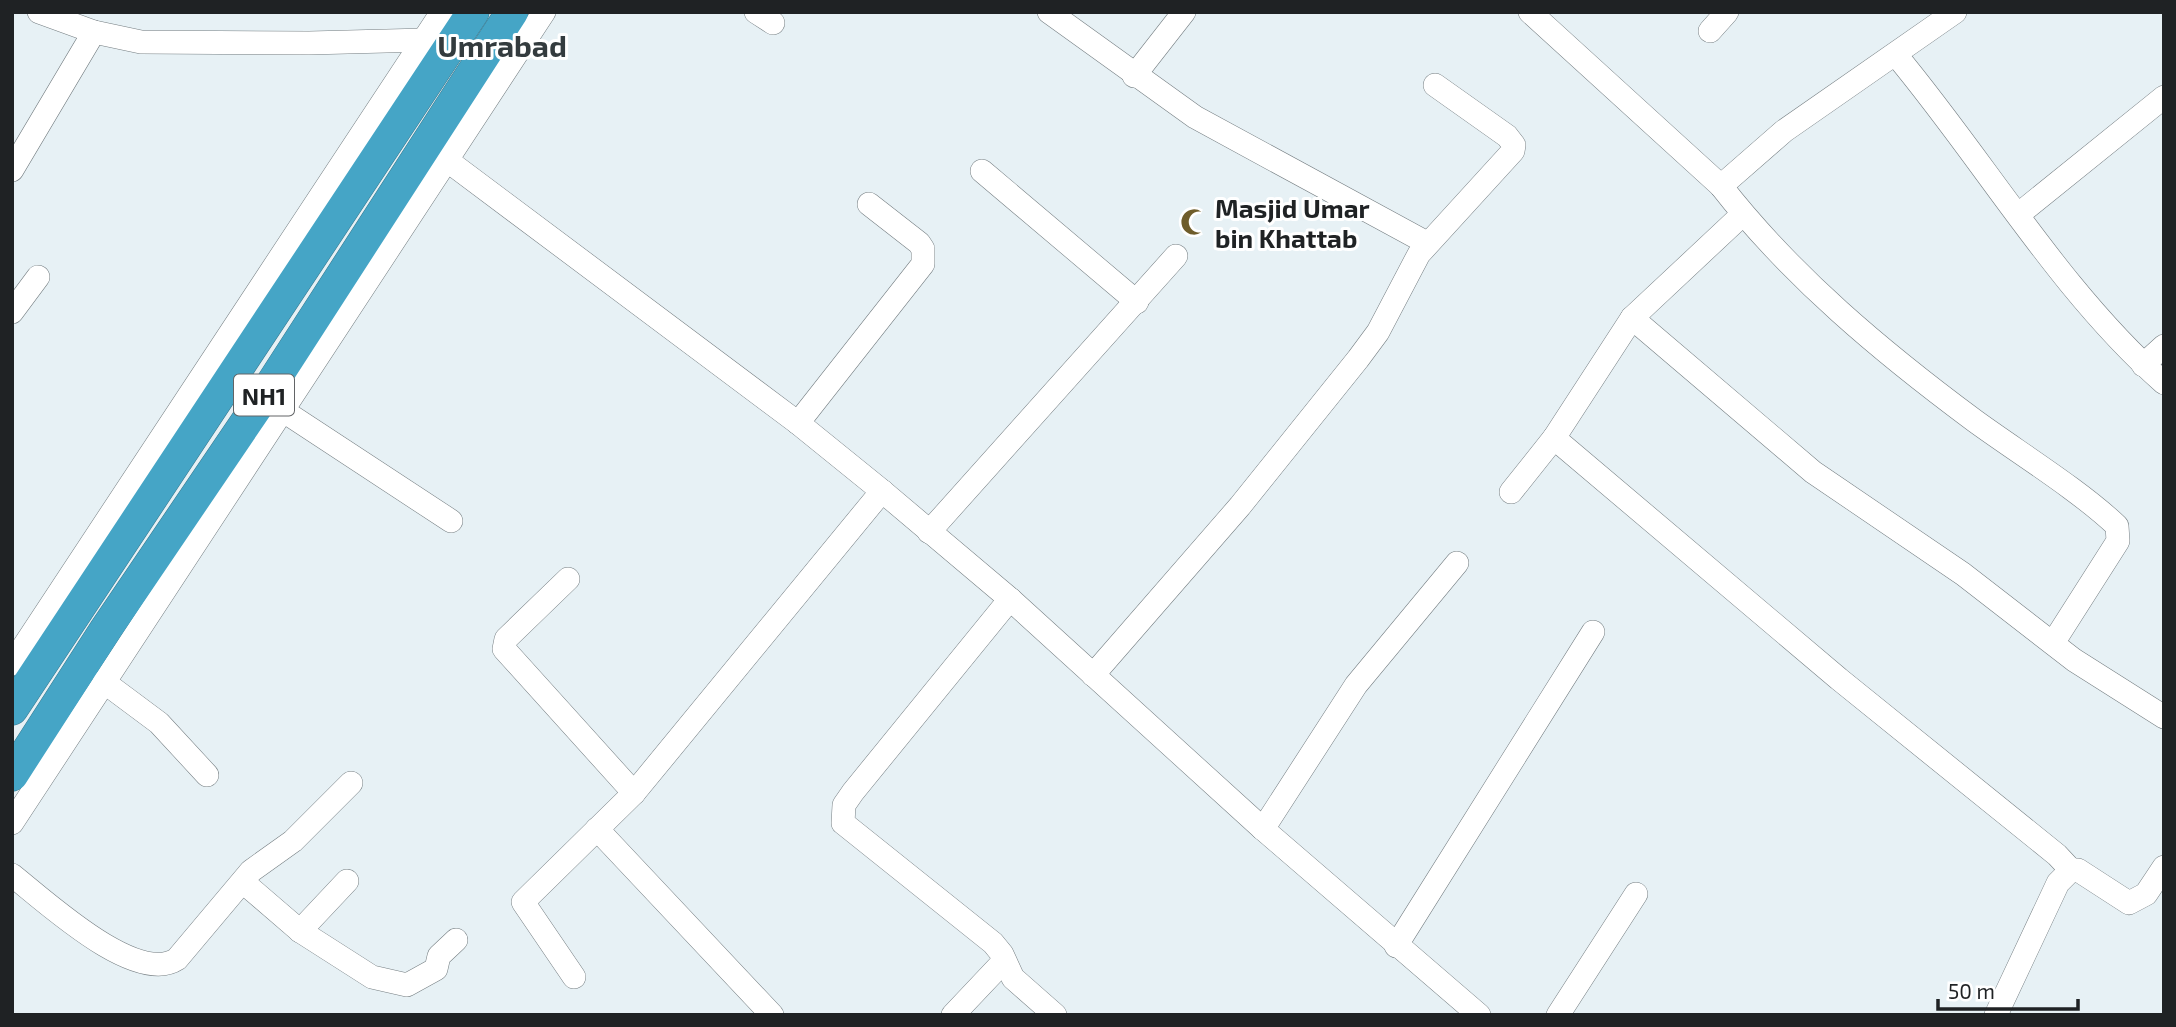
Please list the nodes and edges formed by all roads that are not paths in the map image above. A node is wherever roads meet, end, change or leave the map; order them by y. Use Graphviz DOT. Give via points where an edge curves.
graph roads {
  1 [pos="39,12"];
  2 [pos="442,12"];
  3 [pos="473,12"];
  4 [pos="512,12"];
  5 [pos="544,12"];
  6 [pos="1049,12"];
  7 [pos="1184,12"];
  8 [pos="1531,12"];
  9 [pos="1727,12"];
  10 [pos="1955,12"];
  11 [pos="94,32"];
  12 [pos="1710,32"];
  13 [pos="425,40"];
  14 [pos="1896,55"];
  15 [pos="1134,76"];
  16 [pos="1435,85"];
  17 [pos="2164,97"];
  18 [pos="438,152"];
  19 [pos="12,170"];
  20 [pos="982,171"];
  21 [pos="1721,186"];
  22 [pos="869,204"];
  23 [pos="1743,214"];
  24 [pos="2019,214"];
  25 [pos="1427,243"];
  26 [pos="1176,256"];
  27 [pos="38,278"];
  28 [pos="1137,302"];
  29 [pos="12,312"];
  30 [pos="1632,318"];
  31 [pos="239,343"];
  32 [pos="2164,346"];
  33 [pos="2143,365"];
  34 [pos="2164,383"];
  35 [pos="282,411"];
  36 [pos="798,422"];
  37 [pos="1553,438"];
  38 [pos="882,491"];
  39 [pos="1511,492"];
  40 [pos="451,521"];
  41 [pos="929,532"];
  42 [pos="1457,563"];
  43 [pos="568,579"];
  44 [pos="1010,599"];
  45 [pos="1593,632"];
  46 [pos="2053,643"];
  47 [pos="12,664"];
  48 [pos="1093,675"];
  49 [pos="104,682"];
  50 [pos="12,709"];
  51 [pos="2164,717"];
  52 [pos="12,775"];
  53 [pos="207,775"];
  54 [pos="351,783"];
  55 [pos="635,793"];
  56 [pos="12,824"];
  57 [pos="597,829"];
  58 [pos="1263,829"];
  59 [pos="2164,867"];
  60 [pos="2071,870"];
  61 [pos="12,875"];
  62 [pos="347,881"];
  63 [pos="243,882"];
  64 [pos="1636,894"];
  65 [pos="300,931"];
  66 [pos="456,940"];
  67 [pos="1396,946"];
  68 [pos="1004,961"];
  69 [pos="574,977"];
  70 [pos="772,1015"];
  71 [pos="953,1015"];
  72 [pos="1055,1015"];
  73 [pos="1479,1015"];
  74 [pos="1558,1015"];
  75 [pos="1996,1015"];
  1 -- 11 [label="street"];
  2 -- 13 [label="street"];
  3 -- 31 [label="highway, NH1"];
  4 -- 18 [label="highway, NH1"];
  5 -- 18 [label="street"];
  6 -- 15 [label="street"];
  7 -- 15 [label="street"];
  8 -- 21 [label="street"];
  9 -- 12 [label="street"];
  10 -- 14 [label="street"];
  11 -- 13 [label="street" via="141,42"];
  11 -- 19 [label="street"];
  13 -- 31 [label="street"];
  14 -- 21 [label="street" via="1784,131"];
  14 -- 24 [label="street"];
  15 -- 25 [label="street" via="1195,117"];
  16 -- 25 [label="street" via="1514,145 1508,159"];
  17 -- 24 [label="street"];
  18 -- 35 [label="street"];
  18 -- 36 [label="street"];
  18 -- 52 [label="highway, NH1" via="260,402"];
  20 -- 28 [label="street"];
  21 -- 23 [label="street"];
  22 -- 36 [label="street" via="919,243 923,264"];
  23 -- 30 [label="street"];
  23 -- 46 [label="street" via="1852,324 2117,526 2118,541"];
  24 -- 33 [label="street" via="2075,289"];
  25 -- 48 [label="street" via="1369,345 1240,506"];
  26 -- 28 [label="street"];
  27 -- 29 [label="street"];
  28 -- 41 [label="street"];
  30 -- 37 [label="street"];
  30 -- 46 [label="street" via="1813,472 1963,574"];
  31 -- 47 [label="street"];
  31 -- 50 [label="highway, NH1"];
  32 -- 33 [label="street"];
  33 -- 34 [label="street"];
  35 -- 40 [label="street"];
  35 -- 49 [label="street"];
  36 -- 38 [label="street"];
  37 -- 39 [label="street"];
  37 -- 60 [label="street"];
  38 -- 41 [label="street"];
  38 -- 55 [label="street"];
  41 -- 44 [label="street"];
  42 -- 58 [label="street" via="1356,685"];
  43 -- 55 [label="street" via="506,639 504,649"];
  44 -- 48 [label="street"];
  44 -- 68 [label="street" via="853,792 842,814 848,830 993,943"];
  45 -- 67 [label="street"];
  46 -- 51 [label="street"];
  48 -- 58 [label="street"];
  49 -- 53 [label="street" via="159,723"];
  49 -- 56 [label="street"];
  54 -- 63 [label="street" via="293,841"];
  55 -- 57 [label="street"];
  57 -- 69 [label="street" via="523,902"];
  57 -- 70 [label="street"];
  58 -- 67 [label="street"];
  59 -- 60 [label="street" via="2146,894 2129,904 2087,875"];
  60 -- 75 [label="street" via="2058,883"];
  61 -- 63 [label="street" via="100,942 146,964 166,966"];
  62 -- 65 [label="street"];
  63 -- 65 [label="street"];
  64 -- 74 [label="street"];
  65 -- 66 [label="street" via="372,977 407,985 436,969 439,956"];
  67 -- 73 [label="street"];
  68 -- 71 [label="street"];
  68 -- 72 [label="street" via="1020,986"];
}
